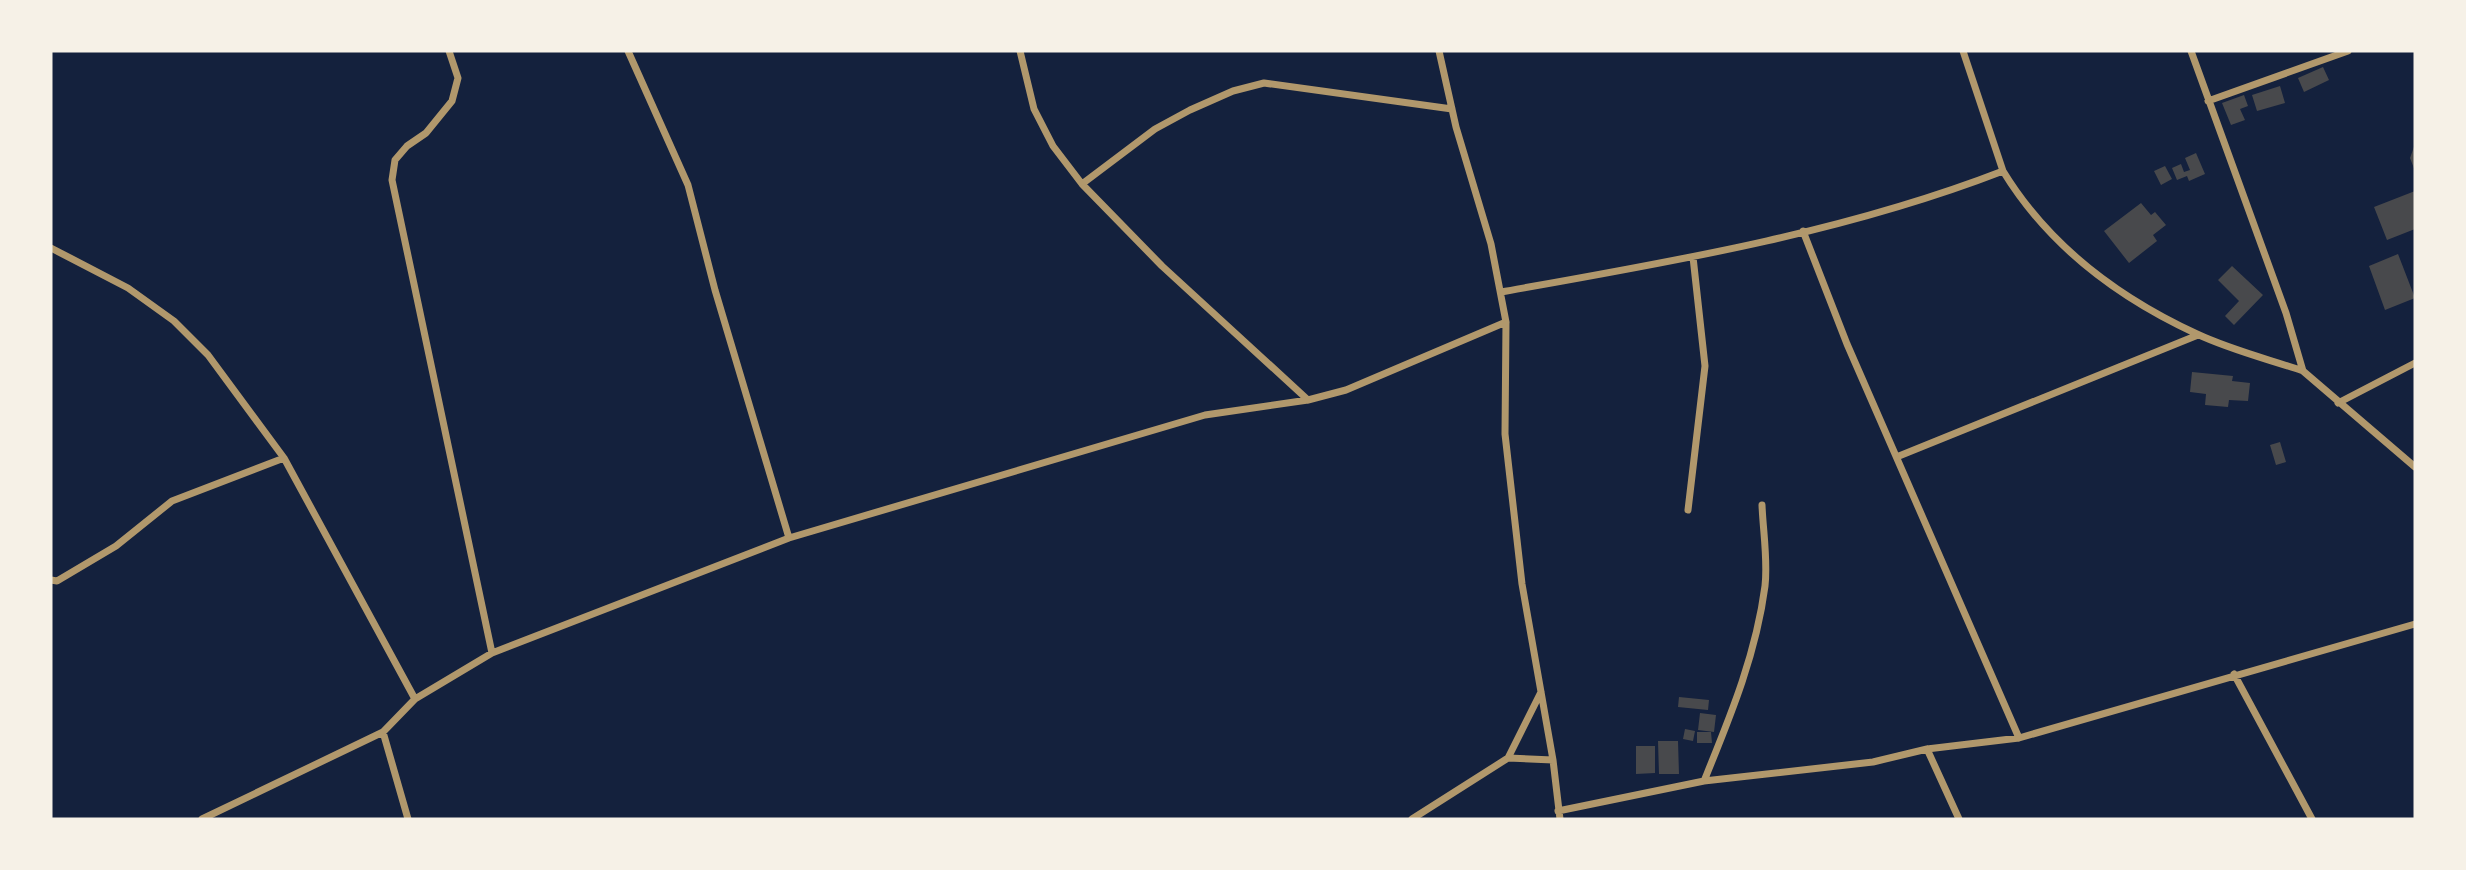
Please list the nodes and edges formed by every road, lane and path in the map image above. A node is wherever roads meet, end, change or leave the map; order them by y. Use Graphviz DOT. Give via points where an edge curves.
graph roads {
  1 [pos="449,51"];
  2 [pos="628,51"];
  3 [pos="1020,51"];
  4 [pos="1439,51"];
  5 [pos="1963,51"];
  6 [pos="2191,51"];
  7 [pos="2348,51"];
  8 [pos="2208,100"];
  9 [pos="1452,109"];
  10 [pos="2003,171"];
  11 [pos="1082,184"];
  12 [pos="1803,231"];
  13 [pos="51,248"];
  14 [pos="1693,257"];
  15 [pos="1501,292"];
  16 [pos="1506,322"];
  17 [pos="2198,335"];
  18 [pos="2415,363"];
  19 [pos="2303,371"];
  20 [pos="1308,400"];
  21 [pos="2338,403"];
  22 [pos="1899,456"];
  23 [pos="284,458"];
  24 [pos="2415,467"];
  25 [pos="1762,505"];
  26 [pos="1688,510"];
  27 [pos="789,538"];
  28 [pos="51,580"];
  29 [pos="2415,624"];
  30 [pos="492,653"];
  31 [pos="2234,674"];
  32 [pos="1542,691"];
  33 [pos="415,699"];
  34 [pos="383,732"];
  35 [pos="2019,738"];
  36 [pos="1927,748"];
  37 [pos="1508,758"];
  38 [pos="1553,760"];
  39 [pos="1704,781"];
  40 [pos="1559,815"];
  41 [pos="202,819"];
  42 [pos="408,819"];
  43 [pos="1412,819"];
  44 [pos="1959,819"];
  45 [pos="2312,819"];
  1 -- 30 [label="street" via="458,78 452,100 426,133 395,160 392,180"];
  2 -- 27 [label="street" via="688,185"];
  3 -- 11 [label="street" via="1034,109 1053,146"];
  4 -- 9 [label="street"];
  5 -- 10 [label="street"];
  6 -- 8 [label="street"];
  7 -- 8 [label="street"];
  8 -- 19 [label="street"];
  9 -- 11 [label="street" via="1264,83 1233,91 1155,129"];
  9 -- 15 [label="street"];
  10 -- 12 [label="street" via="1942,194"];
  10 -- 17 [label="street" via="2023,203 2082,262 2118,292"];
  11 -- 20 [label="street" via="1162,266"];
  12 -- 14 [label="street"];
  12 -- 22 [label="street" via="1847,344"];
  13 -- 23 [label="street" via="128,288 174,321 208,355"];
  14 -- 15 [label="street"];
  14 -- 26 [label="street" via="1705,378"];
  15 -- 16 [label="street"];
  16 -- 20 [label="street" via="1346,390"];
  16 -- 32 [label="street" via="1505,434 1522,584"];
  17 -- 19 [label="street"];
  17 -- 22 [label="street"];
  18 -- 21 [label="street"];
  19 -- 21 [label="street"];
  20 -- 27 [label="street" via="1205,415"];
  21 -- 24 [label="street"];
  22 -- 35 [label="street"];
  23 -- 28 [label="street" via="172,501 116,546 57,581"];
  23 -- 33 [label="street"];
  25 -- 39 [label="street" via="1765,583 1756,631 1744,683"];
  27 -- 30 [label="street"];
  29 -- 31 [label="street"];
  30 -- 33 [label="street"];
  31 -- 35 [label="street"];
  31 -- 45 [label="street"];
  32 -- 37 [label="street"];
  32 -- 38 [label="street"];
  33 -- 34 [label="street"];
  34 -- 41 [label="street"];
  34 -- 42 [label="street"];
  35 -- 36 [label="street"];
  36 -- 39 [label="street" via="1873,762"];
  36 -- 44 [label="street"];
  37 -- 38 [label="street"];
  37 -- 43 [label="street"];
  38 -- 40 [label="street"];
  39 -- 40 [label="street"];
}
